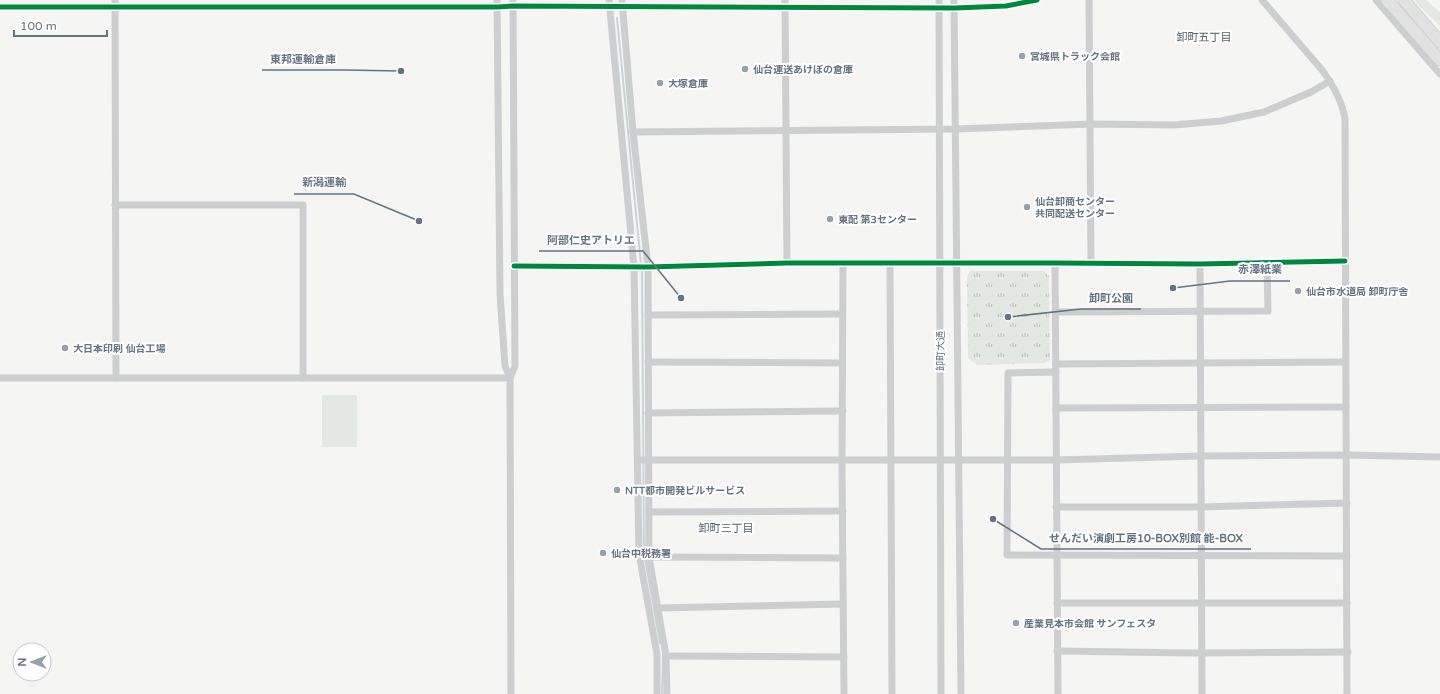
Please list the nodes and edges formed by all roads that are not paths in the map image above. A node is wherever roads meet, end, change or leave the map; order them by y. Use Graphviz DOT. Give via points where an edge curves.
graph roads {
  1 [pos="939,0"];
  2 [pos="954,0"];
  3 [pos="1037,0"];
  4 [pos="1089,0"];
  5 [pos="1262,0"];
  6 [pos="1376,0"];
  7 [pos="1387,0"];
  8 [pos="1407,2"];
  9 [pos="513,3"];
  10 [pos="609,3"];
  11 [pos="623,3"];
  12 [pos="39,4"];
  13 [pos="50,4"];
  14 [pos="115,4"];
  15 [pos="123,4"];
  16 [pos="343,4"];
  17 [pos="497,4"];
  18 [pos="785,4"];
  19 [pos="0,7"];
  20 [pos="939,8"];
  21 [pos="954,8"];
  22 [pos="1440,31"];
  23 [pos="1440,42"];
  24 [pos="1440,60"];
  25 [pos="1440,74"];
  26 [pos="1330,81"];
  27 [pos="1091,124"];
  28 [pos="940,129"];
  29 [pos="956,129"];
  30 [pos="786,130"];
  31 [pos="633,132"];
  32 [pos="115,205"];
  33 [pos="1345,261"];
  34 [pos="1055,262"];
  35 [pos="1091,262"];
  36 [pos="786,263"];
  37 [pos="843,263"];
  38 [pos="890,263"];
  39 [pos="940,263"];
  40 [pos="957,263"];
  41 [pos="1200,264"];
  42 [pos="1267,264"];
  43 [pos="514,266"];
  44 [pos="635,267"];
  45 [pos="646,267"];
  46 [pos="1200,311"];
  47 [pos="1055,312"];
  48 [pos="842,314"];
  49 [pos="648,315"];
  50 [pos="648,362"];
  51 [pos="1200,362"];
  52 [pos="1345,362"];
  53 [pos="842,363"];
  54 [pos="1056,364"];
  55 [pos="1056,372"];
  56 [pos="0,378"];
  57 [pos="116,378"];
  58 [pos="304,378"];
  59 [pos="510,378"];
  60 [pos="1346,407"];
  61 [pos="1056,408"];
  62 [pos="1200,408"];
  63 [pos="842,411"];
  64 [pos="648,413"];
  65 [pos="1347,455"];
  66 [pos="1201,456"];
  67 [pos="1440,457"];
  68 [pos="638,460"];
  69 [pos="648,460"];
  70 [pos="842,460"];
  71 [pos="1007,460"];
  72 [pos="1056,460"];
  73 [pos="890,461"];
  74 [pos="940,461"];
  75 [pos="958,461"];
  76 [pos="1347,503"];
  77 [pos="1056,507"];
  78 [pos="1201,507"];
  79 [pos="649,512"];
  80 [pos="843,512"];
  81 [pos="1056,555"];
  82 [pos="1346,556"];
  83 [pos="648,557"];
  84 [pos="1201,557"];
  85 [pos="843,558"];
  86 [pos="1057,603"];
  87 [pos="1201,603"];
  88 [pos="1347,603"];
  89 [pos="843,604"];
  90 [pos="657,608"];
  91 [pos="1057,651"];
  92 [pos="1348,652"];
  93 [pos="1201,653"];
  94 [pos="666,656"];
  95 [pos="844,657"];
  96 [pos="511,694"];
  97 [pos="657,694"];
  98 [pos="667,694"];
  99 [pos="844,694"];
  100 [pos="892,694"];
  101 [pos="941,694"];
  102 [pos="961,694"];
  103 [pos="1058,694"];
  104 [pos="1202,694"];
  105 [pos="1348,694"];
  1 -- 20 [label="street, 卸町大通"];
  2 -- 21 [label="street"];
  3 -- 21 [label="street" via="1006,6"];
  4 -- 27 [label="street"];
  5 -- 26 [label="street"];
  6 -- 25 [label="street"];
  7 -- 24 [label="highway"];
  8 -- 22 [label="highway"];
  8 -- 23 [label="highway"];
  9 -- 10 [label="street"];
  9 -- 17 [label="street"];
  9 -- 43 [label="street"];
  10 -- 11 [label="street"];
  10 -- 44 [label="street"];
  11 -- 18 [label="street"];
  11 -- 31 [label="street"];
  12 -- 13 [label="street"];
  12 -- 19 [label="street"];
  13 -- 14 [label="street"];
  14 -- 15 [label="street"];
  14 -- 32 [label="street"];
  15 -- 16 [label="street"];
  16 -- 17 [label="street"];
  17 -- 59 [label="street" via="500,294 505,366"];
  18 -- 20 [label="street"];
  18 -- 30 [label="street"];
  20 -- 21 [label="street"];
  20 -- 28 [label="street, 卸町大通"];
  21 -- 29 [label="street"];
  26 -- 27 [label="street" via="1264,112 1221,121 1174,125"];
  26 -- 33 [label="street" via="1338,94 1345,119"];
  27 -- 29 [label="street"];
  27 -- 35 [label="street"];
  28 -- 29 [label="street"];
  28 -- 30 [label="street"];
  28 -- 39 [label="street, 卸町大通"];
  29 -- 40 [label="street"];
  30 -- 31 [label="street"];
  30 -- 36 [label="street"];
  31 -- 45 [label="street"];
  32 -- 57 [label="street"];
  32 -- 58 [label="street" via="303,205"];
  33 -- 42 [label="street"];
  33 -- 52 [label="street"];
  34 -- 35 [label="street"];
  34 -- 40 [label="street"];
  34 -- 47 [label="street"];
  35 -- 41 [label="street"];
  36 -- 37 [label="street"];
  36 -- 45 [label="street"];
  37 -- 38 [label="street"];
  37 -- 48 [label="street"];
  38 -- 39 [label="street"];
  38 -- 73 [label="street"];
  39 -- 40 [label="street"];
  39 -- 74 [label="street, 卸町大通"];
  40 -- 75 [label="street"];
  41 -- 42 [label="street"];
  41 -- 46 [label="street"];
  42 -- 46 [label="street" via="1268,311"];
  43 -- 44 [label="street"];
  43 -- 59 [label="street" via="515,366"];
  44 -- 45 [label="street"];
  44 -- 68 [label="street"];
  45 -- 49 [label="street"];
  46 -- 47 [label="street"];
  46 -- 51 [label="street"];
  47 -- 54 [label="street"];
  48 -- 49 [label="street"];
  48 -- 53 [label="street"];
  49 -- 50 [label="street"];
  50 -- 53 [label="street"];
  50 -- 64 [label="street"];
  51 -- 52 [label="street"];
  51 -- 54 [label="street"];
  51 -- 62 [label="street"];
  52 -- 60 [label="street"];
  53 -- 63 [label="street"];
  54 -- 55 [label="street"];
  55 -- 61 [label="street"];
  55 -- 71 [label="street" via="1008,373"];
  56 -- 57 [label="street"];
  57 -- 58 [label="street"];
  58 -- 59 [label="street"];
  59 -- 96 [label="street"];
  60 -- 62 [label="street"];
  60 -- 65 [label="street"];
  61 -- 62 [label="street"];
  61 -- 72 [label="street"];
  62 -- 66 [label="street"];
  63 -- 64 [label="street"];
  63 -- 70 [label="street"];
  64 -- 69 [label="street"];
  65 -- 66 [label="street"];
  65 -- 67 [label="street"];
  65 -- 76 [label="street"];
  66 -- 72 [label="street"];
  66 -- 78 [label="street"];
  68 -- 69 [label="street"];
  68 -- 97 [label="street" via="639,554 657,654"];
  69 -- 70 [label="street"];
  69 -- 79 [label="street"];
  70 -- 73 [label="street"];
  70 -- 80 [label="street"];
  71 -- 72 [label="street"];
  71 -- 75 [label="street"];
  71 -- 81 [label="street" via="1006,555"];
  72 -- 77 [label="street"];
  73 -- 74 [label="street"];
  73 -- 100 [label="street"];
  74 -- 75 [label="street"];
  74 -- 101 [label="street, 卸町大通"];
  75 -- 102 [label="street"];
  76 -- 78 [label="street"];
  76 -- 82 [label="street"];
  77 -- 78 [label="street"];
  77 -- 81 [label="street"];
  78 -- 84 [label="street"];
  79 -- 80 [label="street"];
  79 -- 83 [label="street"];
  80 -- 85 [label="street"];
  81 -- 84 [label="street"];
  81 -- 86 [label="street"];
  82 -- 84 [label="street"];
  82 -- 88 [label="street"];
  83 -- 85 [label="street"];
  83 -- 90 [label="street"];
  84 -- 87 [label="street"];
  85 -- 89 [label="street"];
  86 -- 87 [label="street"];
  86 -- 91 [label="street"];
  87 -- 88 [label="street"];
  87 -- 93 [label="street"];
  88 -- 92 [label="street"];
  89 -- 90 [label="street"];
  89 -- 95 [label="street"];
  90 -- 94 [label="street"];
  91 -- 93 [label="street"];
  91 -- 103 [label="street"];
  92 -- 93 [label="street"];
  92 -- 105 [label="street"];
  93 -- 104 [label="street"];
  94 -- 95 [label="street"];
  94 -- 98 [label="street"];
  95 -- 99 [label="street"];
}
